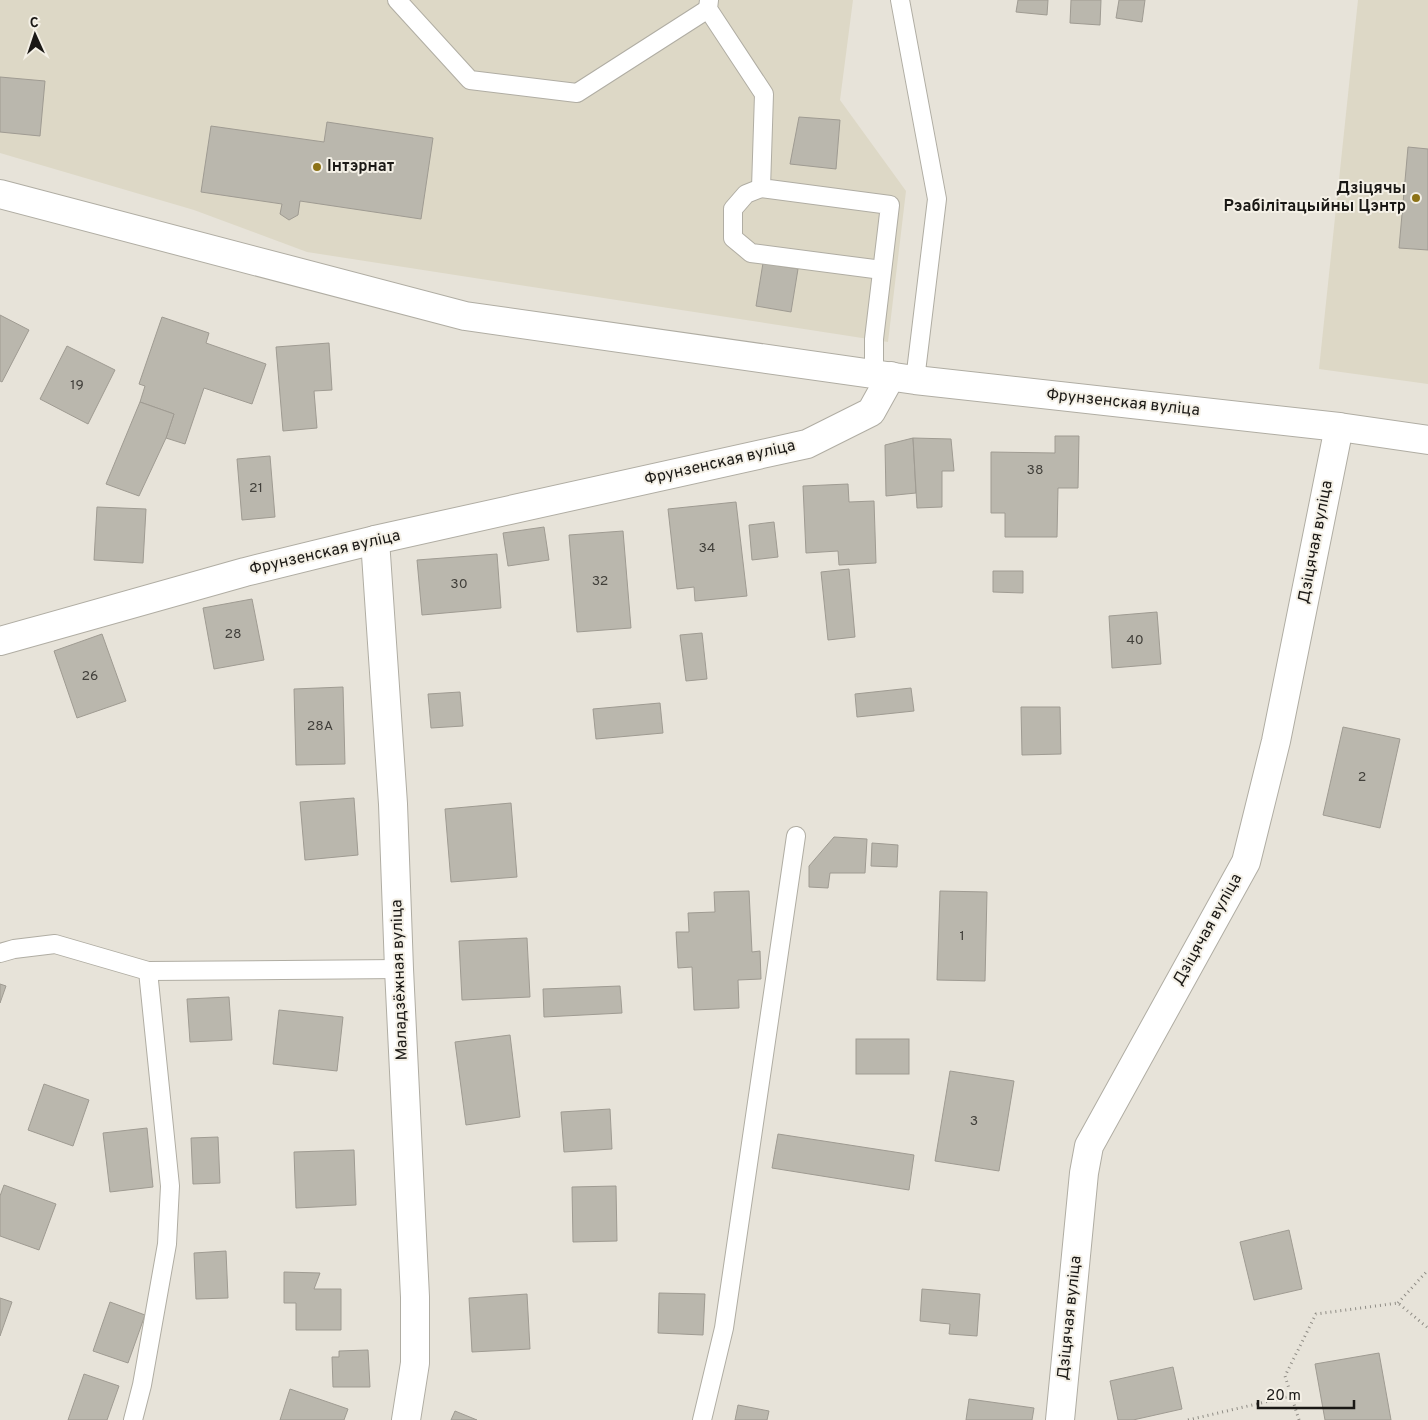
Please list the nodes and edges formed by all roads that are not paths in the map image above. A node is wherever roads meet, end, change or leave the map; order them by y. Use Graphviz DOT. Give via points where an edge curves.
graph roads {
  1 [pos="397,0"];
  2 [pos="900,0"];
  3 [pos="708,4"];
  4 [pos="761,188"];
  5 [pos="0,194"];
  6 [pos="882,270"];
  7 [pos="893,376"];
  8 [pos="1339,428"];
  9 [pos="1428,440"];
  10 [pos="375,540"];
  11 [pos="0,641"];
  12 [pos="796,836"];
  13 [pos="0,952"];
  14 [pos="399,968"];
  15 [pos="148,971"];
  16 [pos="133,1420"];
  17 [pos="406,1420"];
  18 [pos="702,1420"];
  19 [pos="1060,1420"];
  1 -- 3 [label="lane" via="470,80 577,93"];
  2 -- 7 [label="lane" via="938,199"];
  3 -- 4 [label="lane" via="764,94"];
  4 -- 6 [label="lane" via="890,205"];
  4 -- 6 [label="lane" via="746,194 734,209 733,238 751,254"];
  5 -- 7 [label="street" via="465,316"];
  6 -- 7 [label="lane" via="874,340"];
  7 -- 8 [label="street, Фрунзенская вуліца"];
  7 -- 10 [label="street, Фрунзенская вуліца" via="871,412 807,444"];
  8 -- 9 [label="street, Фрунзенская вуліца"];
  8 -- 19 [label="street, Дзіцячая вуліца" via="1276,742 1246,862 1089,1146"];
  10 -- 11 [label="street, Фрунзенская вуліца" via="245,572"];
  10 -- 14 [label="street, Маладзёжная вуліца" via="394,804"];
  12 -- 18 [label="lane" via="724,1328"];
  13 -- 15 [label="lane" via="55,944"];
  14 -- 15 [label="lane"];
  14 -- 17 [label="street, Маладзёжная вуліца" via="416,1297 415,1363"];
  15 -- 16 [label="lane" via="170,1186 167,1244"];
}
